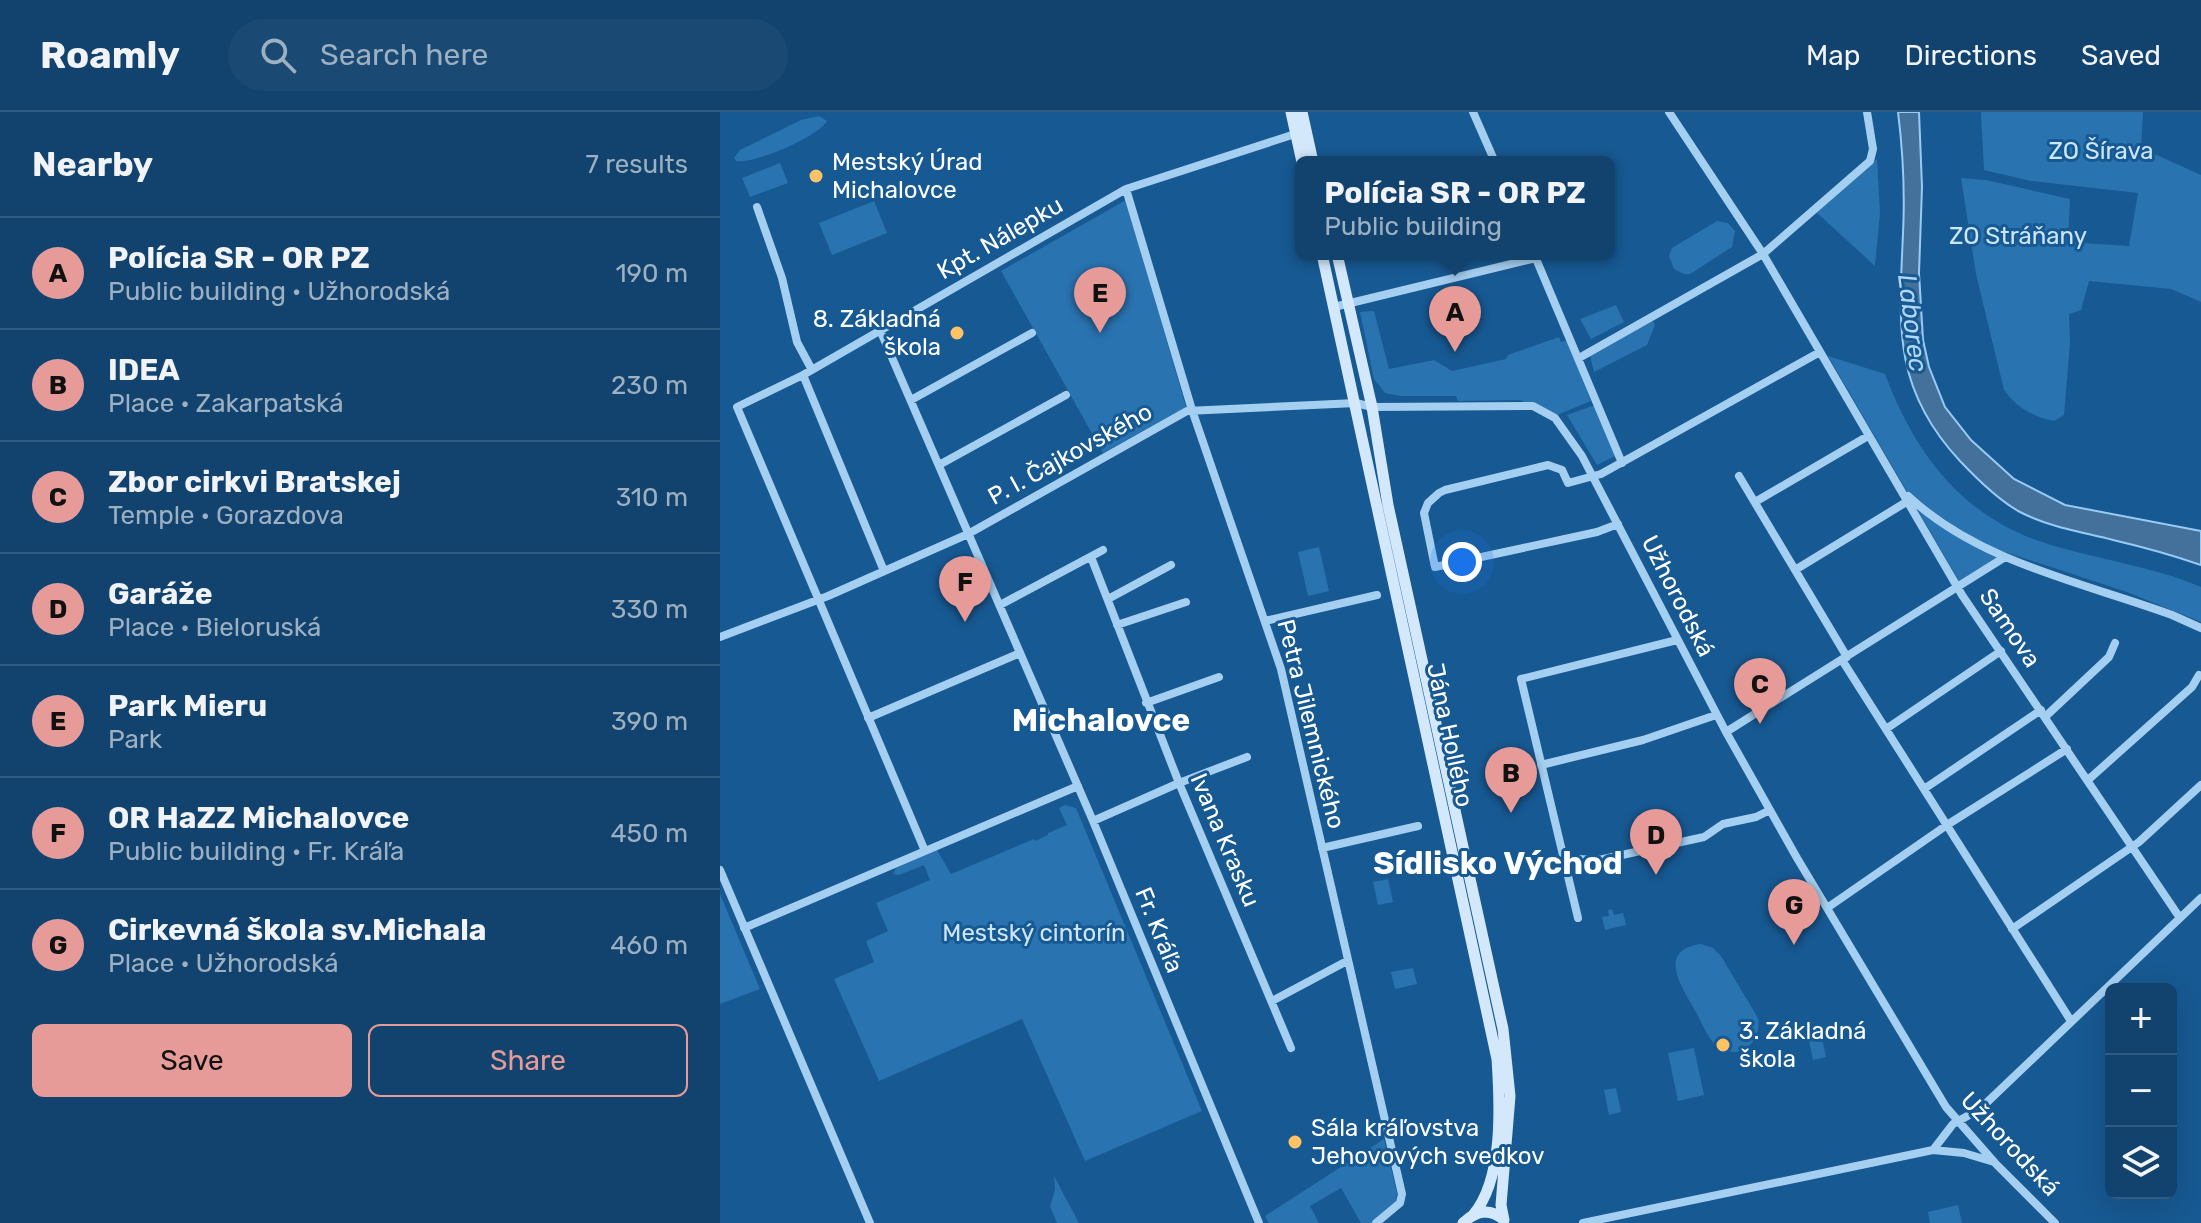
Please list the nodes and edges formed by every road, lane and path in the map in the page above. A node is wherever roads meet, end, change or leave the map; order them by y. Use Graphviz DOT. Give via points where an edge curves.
graph roads {
  1 [pos="1291,112"];
  2 [pos="1302,112"];
  3 [pos="1473,112"];
  4 [pos="1669,112"];
  5 [pos="1867,112"];
  6 [pos="1301,132"];
  7 [pos="1302,156"];
  8 [pos="1311,156"];
  9 [pos="1492,156"];
  10 [pos="1126,189"];
  11 [pos="757,207"];
  12 [pos="1763,254"];
  13 [pos="1323,260"];
  14 [pos="1339,260"];
  15 [pos="1520,260"];
  16 [pos="1537,260"];
  17 [pos="1349,304"];
  18 [pos="1334,307"];
  19 [pos="880,330"];
  20 [pos="1032,333"];
  21 [pos="1820,352"];
  22 [pos="1579,358"];
  23 [pos="808,372"];
  24 [pos="1066,395"];
  25 [pos="911,400"];
  26 [pos="1356,403"];
  27 [pos="1372,407"];
  28 [pos="1192,410"];
  29 [pos="1868,436"];
  30 [pos="1622,463"];
  31 [pos="939,465"];
  32 [pos="1739,476"];
  33 [pos="1593,477"];
  34 [pos="1901,490"];
  35 [pos="1908,501"];
  36 [pos="1755,502"];
  37 [pos="1383,506"];
  38 [pos="1618,524"];
  39 [pos="968,534"];
  40 [pos="1103,550"];
  41 [pos="1091,557"];
  42 [pos="2005,557"];
  43 [pos="1171,565"];
  44 [pos="1795,570"];
  45 [pos="884,571"];
  46 [pos="1958,587"];
  47 [pos="1377,595"];
  48 [pos="817,599"];
  49 [pos="1108,599"];
  50 [pos="1186,602"];
  51 [pos="1000,605"];
  52 [pos="1265,621"];
  53 [pos="1117,625"];
  54 [pos="2201,628"];
  55 [pos="720,637"];
  56 [pos="1677,640"];
  57 [pos="2115,643"];
  58 [pos="2001,651"];
  59 [pos="1020,653"];
  60 [pos="1844,659"];
  61 [pos="2199,675"];
  62 [pos="1219,677"];
  63 [pos="1146,703"];
  64 [pos="2043,713"];
  65 [pos="1716,715"];
  66 [pos="868,718"];
  67 [pos="1886,729"];
  68 [pos="1726,732"];
  69 [pos="2067,749"];
  70 [pos="1247,757"];
  71 [pos="1541,765"];
  72 [pos="2088,780"];
  73 [pos="1179,783"];
  74 [pos="2201,785"];
  75 [pos="1078,786"];
  76 [pos="1924,789"];
  77 [pos="1770,810"];
  78 [pos="1093,821"];
  79 [pos="1947,825"];
  80 [pos="1418,826"];
  81 [pos="2132,847"];
  82 [pos="1322,848"];
  83 [pos="925,851"];
  84 [pos="1564,861"];
  85 [pos="720,870"];
  86 [pos="2201,898"];
  87 [pos="1827,908"];
  88 [pos="1578,918"];
  89 [pos="2180,918"];
  90 [pos="744,928"];
  91 [pos="2012,929"];
  92 [pos="1347,961"];
  93 [pos="1272,1001"];
  94 [pos="2071,1021"];
  95 [pos="1291,1048"];
  96 [pos="1505,1096"];
  97 [pos="1957,1121"];
  98 [pos="1933,1150"];
  99 [pos="1995,1163"];
  100 [pos="1473,1215"];
  101 [pos="1505,1221"];
  102 [pos="1589,1222"];
  103 [pos="867,1223"];
  104 [pos="1259,1223"];
  105 [pos="1376,1223"];
  106 [pos="1463,1223"];
  107 [pos="2055,1223"];
  1 -- 6 [label="street"];
  2 -- 6 [label="street"];
  3 -- 9 [label="street"];
  4 -- 12 [label="street, Samova"];
  5 -- 12 [label="street" via="1870,161"];
  6 -- 7 [label="street"];
  6 -- 8 [label="street"];
  6 -- 10 [label="street, Kpt. Nálepku"];
  10 -- 19 [label="street, Kpt. Nálepku"];
  10 -- 28 [label="street, Petra Jilemnického"];
  11 -- 23 [label="street"];
  12 -- 21 [label="street, Samova"];
  12 -- 22 [label="street"];
  13 -- 18 [label="street, Jána Hollého"];
  14 -- 17 [label="street, Jána Hollého"];
  15 -- 17 [label="street"];
  16 -- 22 [label="street"];
  17 -- 18 [label="street"];
  17 -- 27 [label="street, Jána Hollého"];
  18 -- 26 [label="street, Jána Hollého"];
  19 -- 23 [label="street, Kpt. Nálepku"];
  19 -- 25 [label="street, Fr. Kráľa"];
  20 -- 25 [label="street"];
  21 -- 29 [label="street, Samova"];
  21 -- 30 [label="street"];
  22 -- 30 [label="street"];
  23 -- 45 [label="street"];
  23 -- 48 [label="street, Kpt. Nálepku" via="737,407"];
  24 -- 31 [label="street"];
  25 -- 31 [label="street, Fr. Kráľa"];
  26 -- 27 [label="street"];
  26 -- 28 [label="street, P. I. Čajkovského"];
  26 -- 37 [label="street, Jána Hollého"];
  27 -- 33 [label="street, Užhorodská" via="1533,406 1555,418"];
  27 -- 37 [label="street, Jána Hollého"];
  28 -- 39 [label="street, P. I. Čajkovského"];
  28 -- 52 [label="street, Petra Jilemnického"];
  29 -- 34 [label="street, Samova"];
  29 -- 36 [label="street"];
  30 -- 33 [label="street"];
  31 -- 39 [label="street, Fr. Kráľa"];
  32 -- 36 [label="street"];
  33 -- 38 [label="street, Užhorodská"];
  33 -- 38 [label="street" via="1568,483 1562,470 1548,465 1445,490 1433,497 1424,513 1435,567"];
  34 -- 35 [label="street, Samova"];
  34 -- 42 [label="street" via="1936,521"];
  35 -- 44 [label="street"];
  35 -- 46 [label="street, Samova"];
  36 -- 44 [label="street"];
  37 -- 96 [label="street, Jána Hollého" via="1485,971 1503,1029"];
  38 -- 56 [label="street, Užhorodská"];
  39 -- 45 [label="street, P. I. Čajkovského"];
  39 -- 51 [label="street, Fr. Kráľa"];
  40 -- 41 [label="street"];
  41 -- 49 [label="street, Ivana Krasku"];
  41 -- 51 [label="street"];
  42 -- 46 [label="street"];
  42 -- 54 [label="street"];
  43 -- 49 [label="street"];
  44 -- 60 [label="street"];
  45 -- 48 [label="street, P. I. Čajkovského"];
  46 -- 58 [label="street, Samova"];
  46 -- 60 [label="street"];
  47 -- 52 [label="street"];
  48 -- 55 [label="street, P. I. Čajkovského"];
  48 -- 66 [label="street"];
  49 -- 53 [label="street, Ivana Krasku"];
  50 -- 53 [label="street"];
  51 -- 59 [label="street, Fr. Kráľa"];
  52 -- 82 [label="street, Petra Jilemnického"];
  53 -- 63 [label="street, Ivana Krasku"];
  56 -- 65 [label="street, Užhorodská"];
  56 -- 71 [label="street" via="1521,679"];
  57 -- 64 [label="street" via="2109,657"];
  58 -- 64 [label="street, Samova"];
  58 -- 67 [label="street"];
  59 -- 66 [label="street"];
  59 -- 75 [label="street, Fr. Kráľa"];
  60 -- 67 [label="street"];
  60 -- 68 [label="street"];
  61 -- 72 [label="street"];
  62 -- 63 [label="street"];
  63 -- 73 [label="street, Ivana Krasku"];
  64 -- 69 [label="street, Samova"];
  64 -- 76 [label="street"];
  65 -- 68 [label="street, Užhorodská"];
  65 -- 71 [label="street"];
  66 -- 83 [label="street"];
  67 -- 76 [label="street"];
  68 -- 77 [label="street, Užhorodská"];
  69 -- 72 [label="street, Samova"];
  69 -- 79 [label="street"];
  70 -- 73 [label="street"];
  71 -- 84 [label="street"];
  72 -- 81 [label="street, Samova"];
  73 -- 78 [label="street"];
  73 -- 93 [label="street, Ivana Krasku"];
  74 -- 81 [label="street"];
  75 -- 78 [label="street, Fr. Kráľa"];
  75 -- 83 [label="street"];
  76 -- 79 [label="street"];
  77 -- 84 [label="street" via="1723,824 1704,837 1599,860"];
  77 -- 87 [label="street, Užhorodská"];
  78 -- 104 [label="street, Fr. Kráľa"];
  79 -- 87 [label="street"];
  79 -- 91 [label="street"];
  80 -- 82 [label="street"];
  81 -- 89 [label="street, Samova"];
  81 -- 91 [label="street"];
  82 -- 92 [label="street, Petra Jilemnického"];
  83 -- 90 [label="street"];
  84 -- 88 [label="street"];
  85 -- 90 [label="street"];
  86 -- 89 [label="street"];
  87 -- 97 [label="street, Užhorodská"];
  89 -- 94 [label="street"];
  90 -- 103 [label="street"];
  91 -- 94 [label="street"];
  92 -- 93 [label="street"];
  92 -- 105 [label="street, Petra Jilemnického" via="1402,1194 1400,1203"];
  93 -- 95 [label="street, Ivana Krasku"];
  94 -- 97 [label="street" via="1980,1109"];
  96 -- 100 [label="street, Jána Hollého" via="1485,1200"];
  96 -- 101 [label="street, Jána Hollého"];
  97 -- 98 [label="street"];
  97 -- 99 [label="street, Užhorodská"];
  98 -- 99 [label="street"];
  98 -- 102 [label="street"];
  99 -- 107 [label="street, Užhorodská"];
  100 -- 101 [label="street" via="1491,1212"];
  100 -- 106 [label="street"];
}
